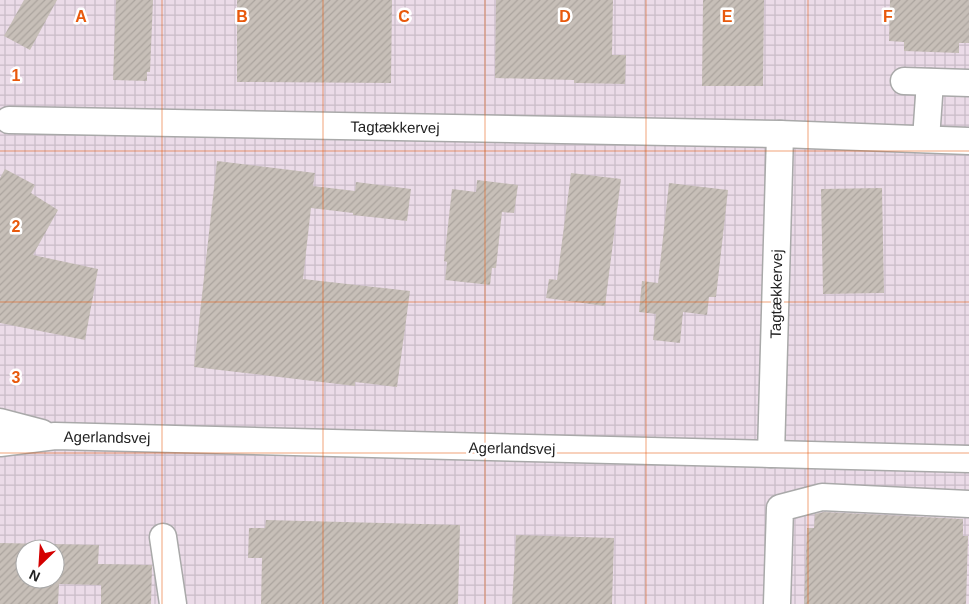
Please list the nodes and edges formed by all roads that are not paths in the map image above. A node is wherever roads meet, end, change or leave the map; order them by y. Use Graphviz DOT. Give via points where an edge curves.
graph roads {
  1 [pos="904,81"];
  2 [pos="930,82"];
  3 [pos="969,83"];
  4 [pos="9,120"];
  5 [pos="780,134"];
  6 [pos="926,139"];
  7 [pos="969,141"];
  8 [pos="0,422"];
  9 [pos="55,436"];
  10 [pos="0,443"];
  11 [pos="772,454"];
  12 [pos="969,459"];
  13 [pos="969,504"];
  14 [pos="163,537"];
  15 [pos="173,604"];
  16 [pos="777,604"];
  1 -- 2 [label="street"];
  2 -- 3 [label="street"];
  2 -- 6 [label="street"];
  4 -- 5 [label="street, Tagtækkervej"];
  5 -- 6 [label="street, Tagtækkervej"];
  5 -- 11 [label="street, Tagtækkervej"];
  6 -- 7 [label="street, Tagtækkervej"];
  8 -- 9 [label="street, Agerlandsvej"];
  9 -- 10 [label="street, Agerlandsvej"];
  9 -- 11 [label="street, Agerlandsvej"];
  11 -- 12 [label="street, Agerlandsvej"];
  13 -- 16 [label="street" via="822,497 780,508"];
  14 -- 15 [label="street"];
}
